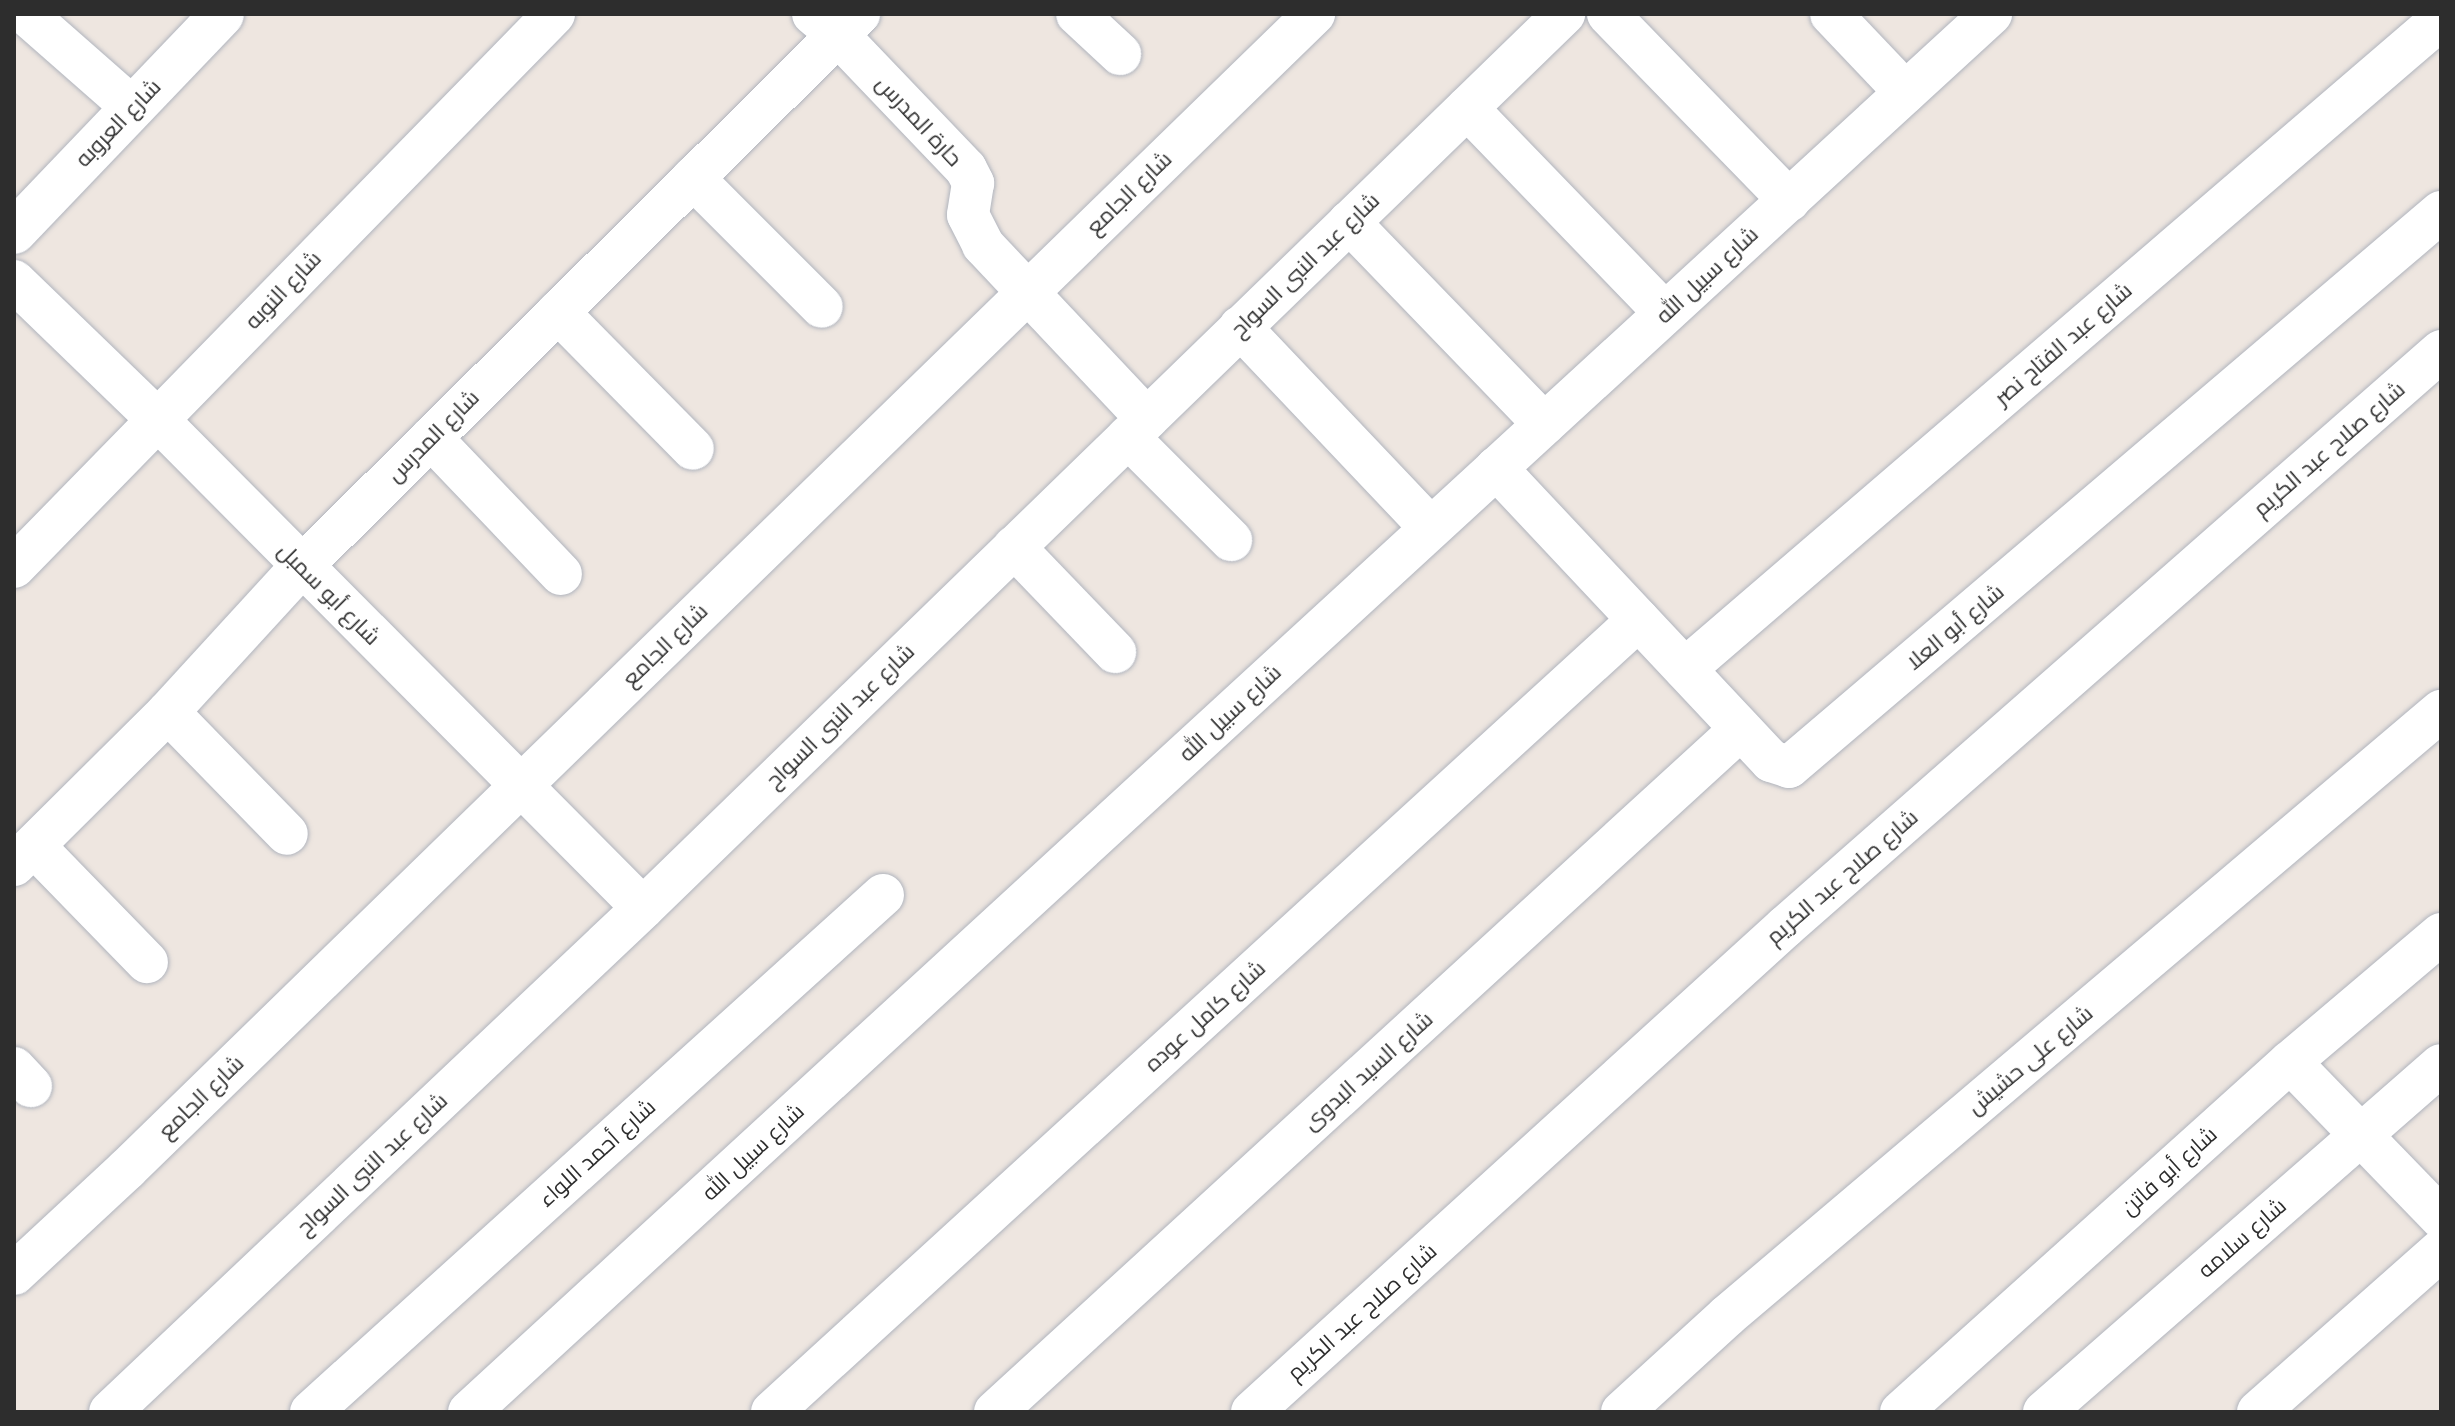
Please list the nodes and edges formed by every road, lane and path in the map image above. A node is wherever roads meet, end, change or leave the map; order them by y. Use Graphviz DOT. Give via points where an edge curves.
graph roads {
  1 [pos="26,14"];
  2 [pos="222,14"];
  3 [pos="554,14"];
  4 [pos="1077,14"];
  5 [pos="1314,14"];
  6 [pos="1608,14"];
  7 [pos="1831,14"];
  8 [pos="1991,14"];
  9 [pos="1553,18"];
  10 [pos="2441,19"];
  11 [pos="836,21"];
  12 [pos="1120,54"];
  13 [pos="1905,92"];
  14 [pos="132,107"];
  15 [pos="1467,108"];
  16 [pos="693,178"];
  17 [pos="1789,200"];
  18 [pos="2441,212"];
  19 [pos="1349,222"];
  20 [pos="14,232"];
  21 [pos="14,281"];
  22 [pos="1028,292"];
  23 [pos="822,307"];
  24 [pos="558,312"];
  25 [pos="1665,313"];
  26 [pos="1240,327"];
  27 [pos="2441,351"];
  28 [pos="157,419"];
  29 [pos="1544,424"];
  30 [pos="1138,428"];
  31 [pos="431,438"];
  32 [pos="693,449"];
  33 [pos="1496,468"];
  34 [pos="1431,528"];
  35 [pos="1231,540"];
  36 [pos="1014,547"];
  37 [pos="14,567"];
  38 [pos="301,567"];
  39 [pos="561,574"];
  40 [pos="1638,620"];
  41 [pos="1115,652"];
  42 [pos="1685,669"];
  43 [pos="2441,711"];
  44 [pos="168,712"];
  45 [pos="1741,729"];
  46 [pos="520,786"];
  47 [pos="287,834"];
  48 [pos="24,855"];
  49 [pos="883,895"];
  50 [pos="643,908"];
  51 [pos="2441,934"];
  52 [pos="147,962"];
  53 [pos="2290,1062"];
  54 [pos="2441,1065"];
  55 [pos="2361,1134"];
  56 [pos="2441,1218"];
  57 [pos="2441,1250"];
  58 [pos="14,1274"];
  59 [pos="110,1412"];
  60 [pos="311,1412"];
  61 [pos="469,1412"];
  62 [pos="772,1412"];
  63 [pos="995,1412"];
  64 [pos="1252,1412"];
  65 [pos="1622,1412"];
  66 [pos="1901,1412"];
  67 [pos="2044,1412"];
  68 [pos="2258,1412"];
  1 -- 14 [label="street"];
  2 -- 14 [label="street, شارع العروبه"];
  3 -- 28 [label="street, شارع النوبه"];
  4 -- 12 [label="street"];
  5 -- 22 [label="street, شارع الجامع"];
  6 -- 17 [label="street"];
  7 -- 13 [label="street"];
  8 -- 13 [label="street, شارع سبيل الله"];
  9 -- 15 [label="street, شارع عبد النبى السواح"];
  10 -- 42 [label="street, شارع عبد الفتاح نصر"];
  11 -- 16 [label="street, شارع المدرس"];
  11 -- 22 [label="street, حارة المدرس" via="966,169 973,183 968,215 973,230"];
  13 -- 17 [label="street, شارع سبيل الله"];
  14 -- 20 [label="street, شارع العروبه"];
  15 -- 19 [label="street, شارع عبد النبى السواح"];
  15 -- 25 [label="street"];
  16 -- 23 [label="street"];
  16 -- 24 [label="street, شارع المدرس"];
  17 -- 25 [label="street, شارع سبيل الله"];
  18 -- 45 [label="street, شارع أبو العلا" via="1797,762 1779,767"];
  19 -- 26 [label="street, شارع عبد النبى السواح"];
  19 -- 29 [label="street"];
  21 -- 28 [label="street, شارع أبو سمبل"];
  22 -- 30 [label="street, حارة المدرس"];
  22 -- 46 [label="street, شارع الجامع"];
  24 -- 31 [label="street, شارع المدرس"];
  24 -- 32 [label="street"];
  25 -- 29 [label="street, شارع سبيل الله"];
  26 -- 30 [label="street, شارع عبد النبى السواح"];
  26 -- 34 [label="street"];
  27 -- 64 [label="street, شارع صلاح عبد الكريم" via="1785,927"];
  28 -- 37 [label="street, شارع النوبه"];
  28 -- 38 [label="street, شارع أبو سمبل"];
  29 -- 33 [label="street, شارع سبيل الله"];
  30 -- 35 [label="street, حارة المدرس"];
  30 -- 36 [label="street, شارع عبد النبى السواح"];
  31 -- 38 [label="street, شارع المدرس"];
  31 -- 39 [label="street"];
  33 -- 34 [label="street, شارع سبيل الله"];
  33 -- 40 [label="street, شارع أبو العلا"];
  34 -- 61 [label="street, شارع سبيل الله"];
  36 -- 41 [label="street"];
  36 -- 50 [label="street, شارع عبد النبى السواح"];
  38 -- 44 [label="street, شارع المدرس"];
  38 -- 46 [label="street, شارع أبو سمبل"];
  40 -- 42 [label="street, شارع أبو العلا"];
  40 -- 62 [label="street, شارع كامل عوده"];
  42 -- 45 [label="street, شارع أبو العلا"];
  43 -- 65 [label="street, شارع على حشيش" via="1727,1316"];
  44 -- 47 [label="street"];
  44 -- 48 [label="street, شارع المدرس"];
  45 -- 63 [label="street, شارع السيد البدوى"];
  46 -- 50 [label="street, شارع أبو سمبل"];
  46 -- 58 [label="street, شارع الجامع"];
  48 -- 52 [label="street"];
  49 -- 60 [label="street, شارع أحمد اللواء"];
  50 -- 59 [label="street, شارع عبد النبى السواح"];
  51 -- 53 [label="street, شارع أبو فاتن"];
  53 -- 55 [label="street"];
  53 -- 66 [label="street, شارع أبو فاتن"];
  54 -- 55 [label="street, شارع سلامه"];
  55 -- 56 [label="street"];
  55 -- 67 [label="street, شارع سلامه"];
  57 -- 68 [label="street"];
}
